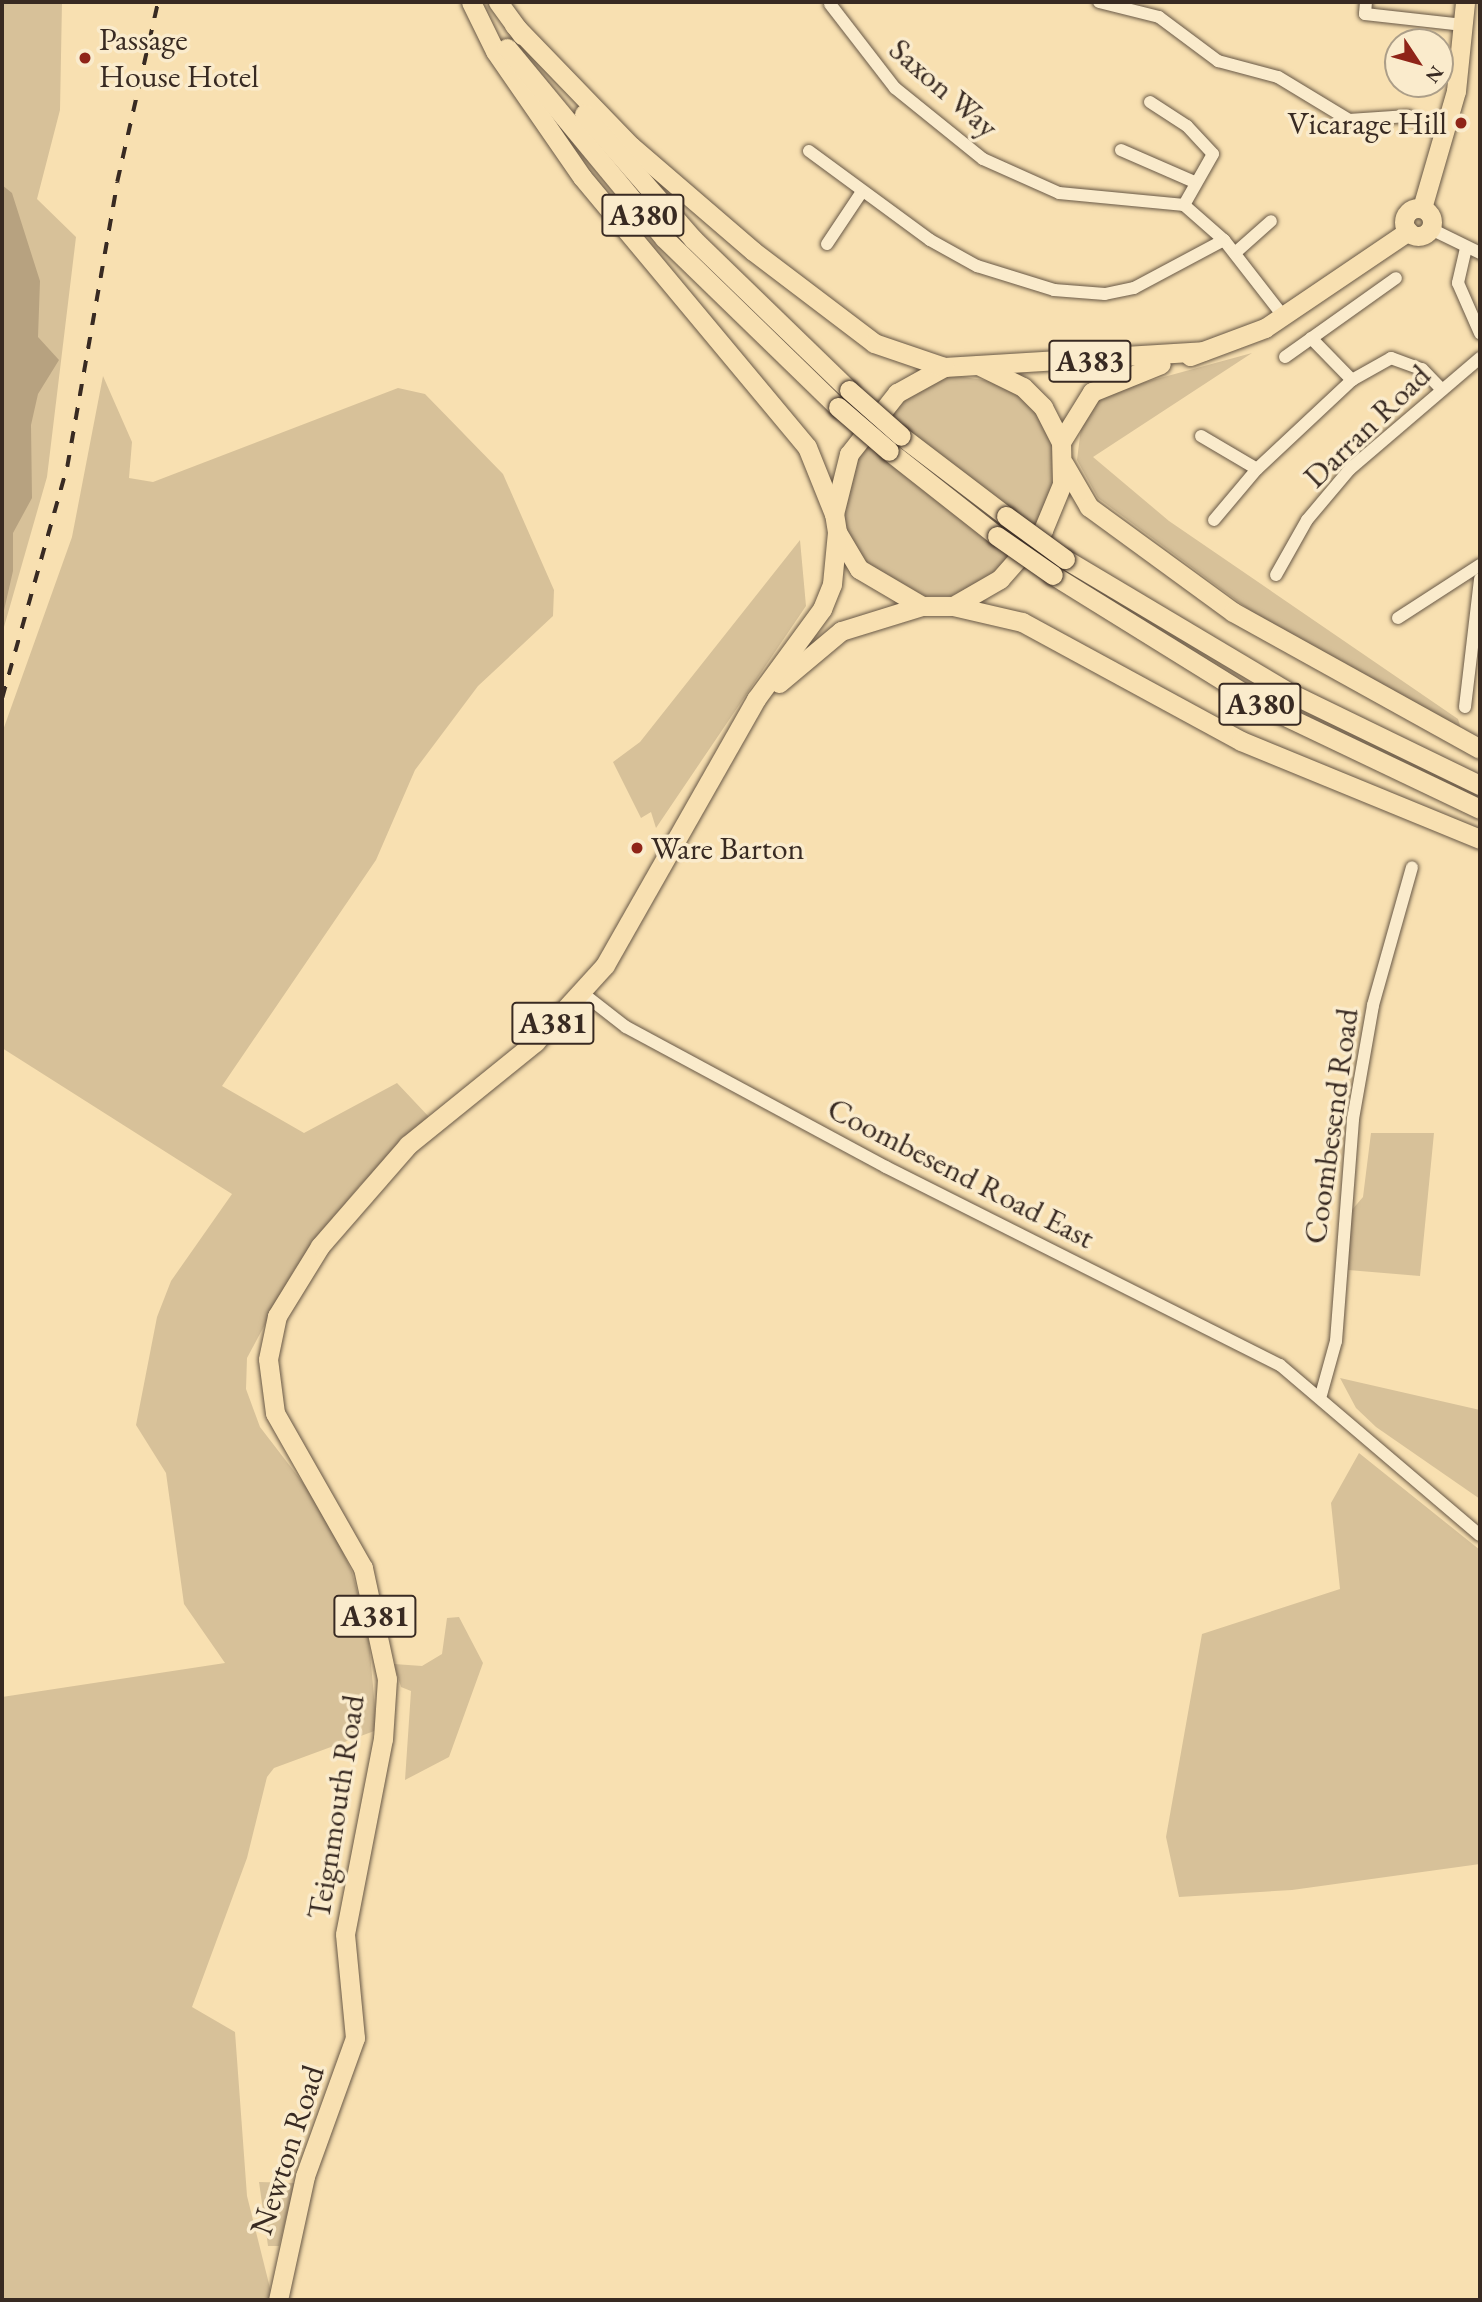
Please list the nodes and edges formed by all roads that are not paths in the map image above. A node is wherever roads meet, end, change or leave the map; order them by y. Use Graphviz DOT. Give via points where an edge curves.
graph roads {
  1 [pos="472,2"];
  2 [pos="498,2"];
  3 [pos="1099,2"];
  4 [pos="1366,2"];
  5 [pos="1465,2"];
  6 [pos="830,4"];
  7 [pos="514,25"];
  8 [pos="1463,25"];
  9 [pos="1150,102"];
  10 [pos="1445,135"];
  11 [pos="1121,150"];
  12 [pos="809,151"];
  13 [pos="1192,181"];
  14 [pos="861,193"];
  15 [pos="1184,205"];
  16 [pos="1422,208"];
  17 [pos="1271,221"];
  18 [pos="1431,229"];
  19 [pos="1408,231"];
  20 [pos="1224,240"];
  21 [pos="827,244"];
  22 [pos="1466,248"];
  23 [pos="1235,253"];
  24 [pos="1480,253"];
  25 [pos="1396,278"];
  26 [pos="1284,317"];
  27 [pos="1480,333"];
  28 [pos="1311,338"];
  29 [pos="1203,351"];
  30 [pos="1285,357"];
  31 [pos="1480,358"];
  32 [pos="978,365"];
  33 [pos="944,367"];
  34 [pos="1353,380"];
  35 [pos="1441,389"];
  36 [pos="1201,436"];
  37 [pos="1061,443"];
  38 [pos="895,444"];
  39 [pos="1064,464"];
  40 [pos="1257,469"];
  41 [pos="1214,520"];
  42 [pos="835,523"];
  43 [pos="1480,565"];
  44 [pos="1276,575"];
  45 [pos="1480,579"];
  46 [pos="922,606"];
  47 [pos="953,606"];
  48 [pos="1398,618"];
  49 [pos="1465,707"];
  50 [pos="752,711"];
  51 [pos="1480,749"];
  52 [pos="1480,785"];
  53 [pos="1480,809"];
  54 [pos="1480,839"];
  55 [pos="1412,867"];
  56 [pos="582,992"];
  57 [pos="1321,1395"];
  58 [pos="1480,1535"];
  59 [pos="354,2019"];
  60 [pos="278,2300"];
  1 -- 38 [label="main road, A380, bridge" via="633,203 838,407"];
  1 -- 42 [label="main road, A380" via="495,51 582,177 807,447"];
  2 -- 7 [label="main road, A380"];
  3 -- 10 [label="street" via="1159,17 1218,61 1278,77 1349,120 1408,116"];
  4 -- 8 [label="street" via="1366,14"];
  5 -- 8 [label="main road, A383"];
  6 -- 15 [label="street, Saxon Way" via="895,88 984,159 1059,193"];
  7 -- 33 [label="main road, A380" via="631,146 753,251 874,343"];
  7 -- 38 [label="main road, A380, bridge" via="645,187 849,390"];
  8 -- 10 [label="main road, A383"];
  9 -- 13 [label="street" via="1187,125 1213,154"];
  10 -- 16 [label="main road, A383"];
  11 -- 13 [label="street"];
  12 -- 14 [label="street"];
  13 -- 15 [label="street"];
  14 -- 20 [label="street" via="977,266 1054,289 1105,294 1134,288"];
  14 -- 21 [label="street"];
  15 -- 20 [label="street"];
  16 -- 18 [label="main road" via="1432,216"];
  16 -- 19 [label="main road, A383" via="1406,214"];
  17 -- 23 [label="street"];
  18 -- 19 [label="main road, A383" via="1420,236"];
  18 -- 22 [label="street"];
  19 -- 26 [label="main road, A383"];
  20 -- 23 [label="street"];
  22 -- 24 [label="street"];
  22 -- 27 [label="street" via="1458,283"];
  23 -- 26 [label="street"];
  25 -- 28 [label="street"];
  26 -- 29 [label="main road, A383"];
  28 -- 30 [label="street"];
  28 -- 34 [label="street"];
  29 -- 32 [label="main road, A383"];
  29 -- 37 [label="main road, A383" via="1107,382 1082,401"];
  31 -- 35 [label="street, Darran Road"];
  32 -- 33 [label="main road"];
  32 -- 37 [label="main road" via="1034,396"];
  33 -- 42 [label="main road" via="897,393 867,428 842,469"];
  34 -- 35 [label="street" via="1391,358 1422,369"];
  34 -- 40 [label="street"];
  35 -- 44 [label="street, Darran Road" via="1350,469 1307,520"];
  36 -- 40 [label="street"];
  37 -- 39 [label="main road"];
  38 -- 52 [label="main road, A380, bridge" via="1065,559 1286,691"];
  38 -- 53 [label="main road, A380, bridge" via="998,536 1053,575 1264,706"];
  39 -- 47 [label="main road" via="1056,505 1026,552 992,585"];
  39 -- 51 [label="main road, A380" via="1089,508 1233,612"];
  40 -- 41 [label="street"];
  42 -- 46 [label="main road" via="867,577"];
  42 -- 50 [label="main road, Teignmouth Road / A381" via="825,602"];
  43 -- 48 [label="street"];
  45 -- 49 [label="street"];
  46 -- 47 [label="main road"];
  46 -- 50 [label="main road, Teignmouth Road / A381" via="857,623 822,642"];
  47 -- 54 [label="main road, A380" via="1022,622 1241,741"];
  50 -- 56 [label="main road, Teignmouth Road / A381" via="664,851 605,965"];
  55 -- 57 [label="street, Coombesend Road" via="1373,1005 1354,1108 1342,1201 1336,1340"];
  56 -- 57 [label="street, Coombesend Road East" via="626,1027 898,1173 1246,1344"];
  56 -- 59 [label="main road, Teignmouth Road / A381" via="535,1042 408,1144 290,1294 268,1359 275,1413 355,1549 386,1666 383,1739 345,1934"];
  57 -- 58 [label="street, Coombesend Road East"];
  59 -- 60 [label="main road, Newton Road / A381" via="349,2056 305,2176"];
}
